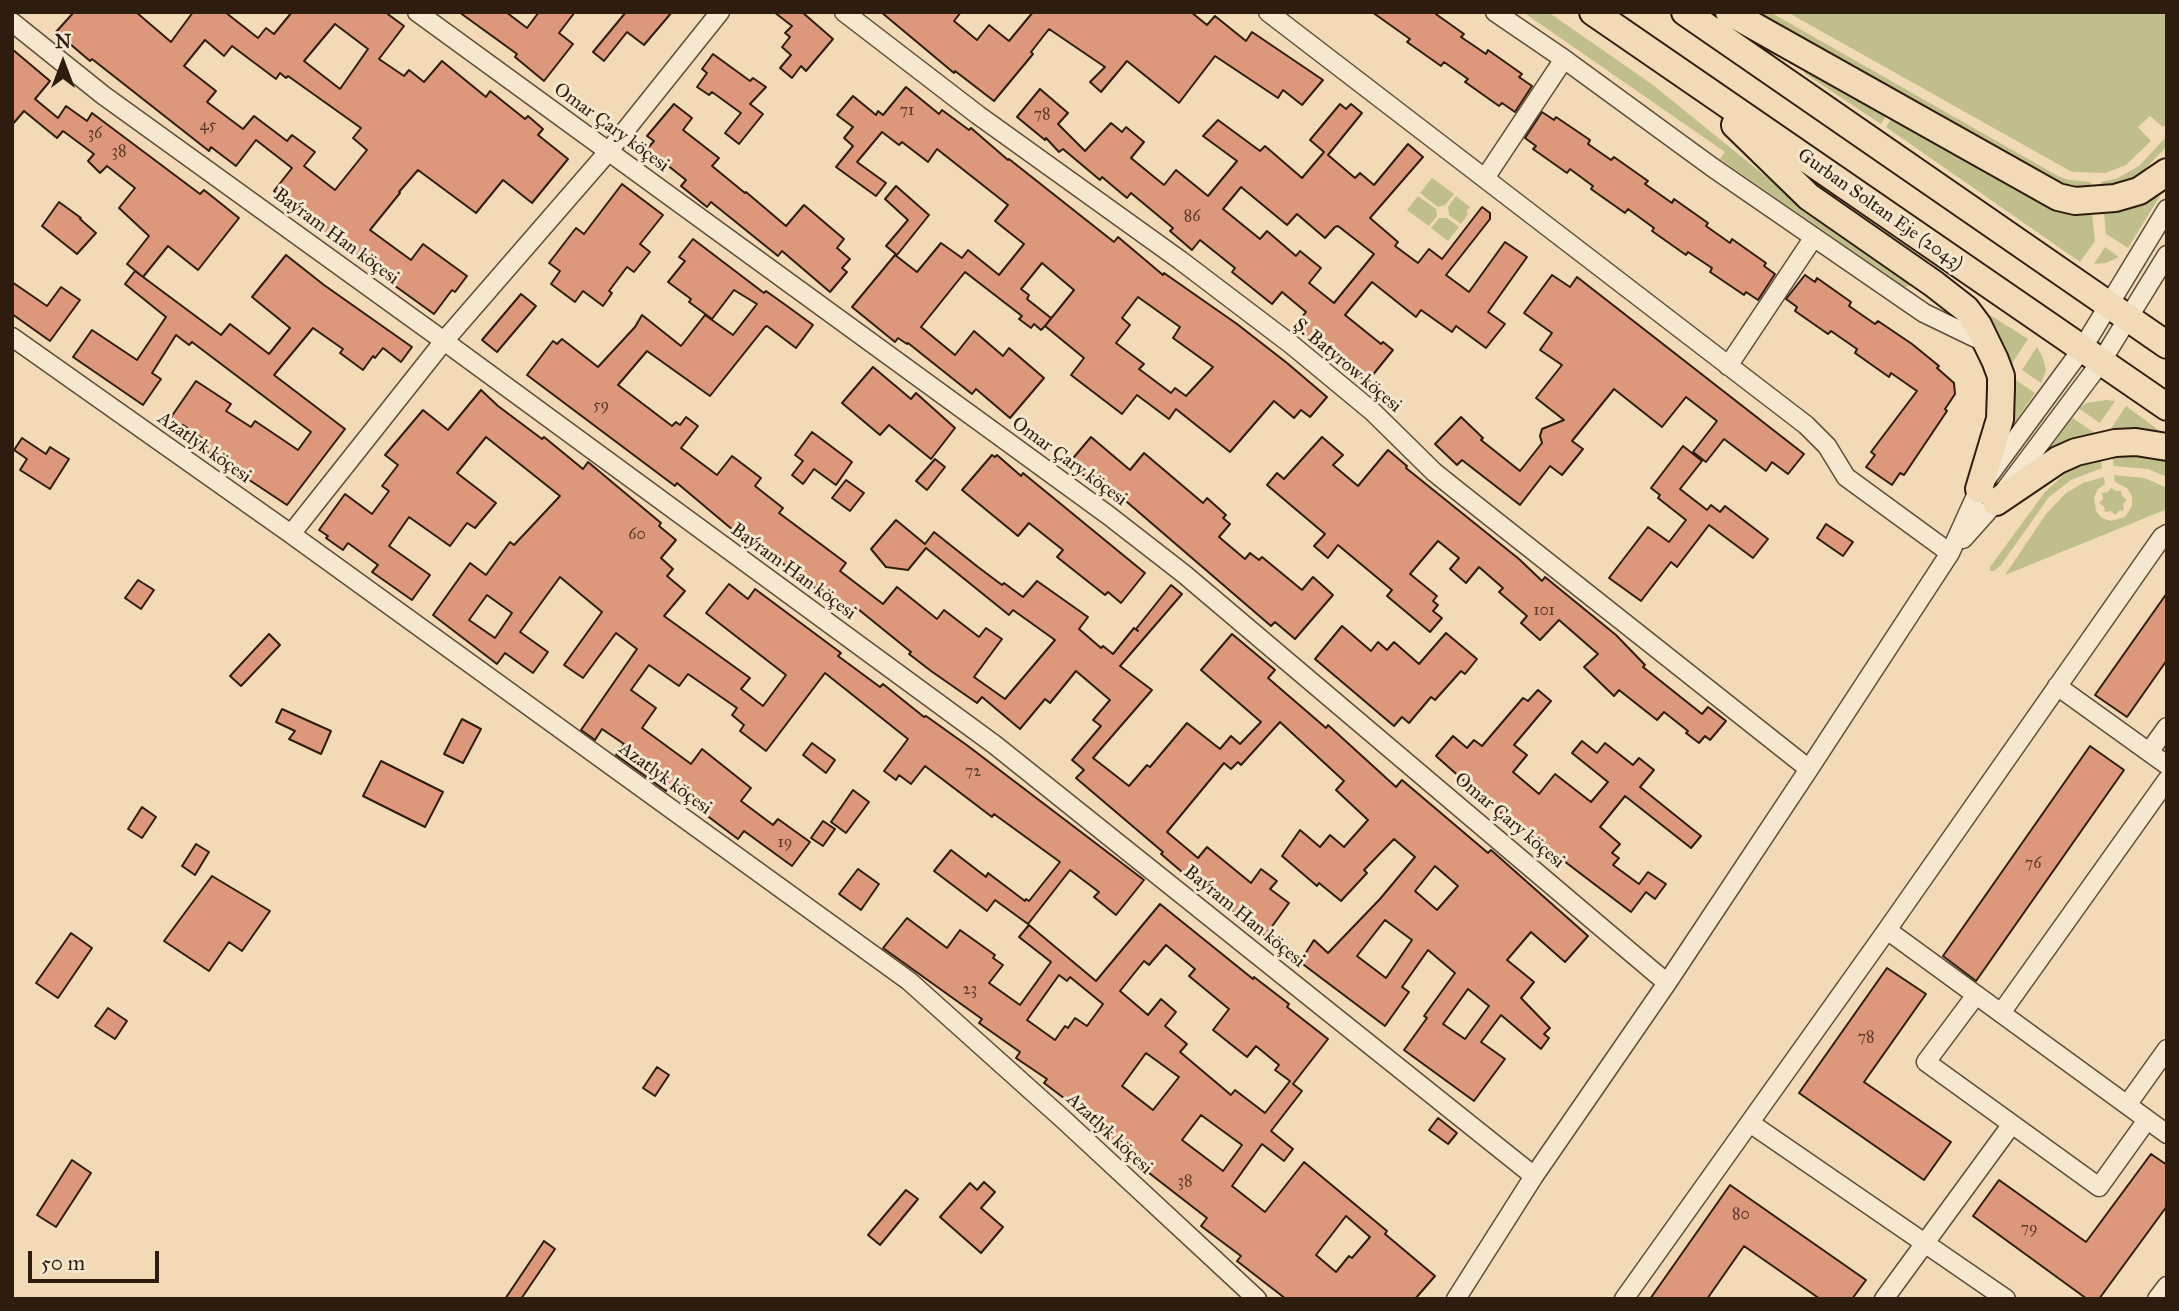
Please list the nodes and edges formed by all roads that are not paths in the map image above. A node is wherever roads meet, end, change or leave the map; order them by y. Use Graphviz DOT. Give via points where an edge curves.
graph roads {
  1 [pos="417,12"];
  2 [pos="720,12"];
  3 [pos="844,12"];
  4 [pos="1268,12"];
  5 [pos="1494,12"];
  6 [pos="1593,12"];
  7 [pos="1685,12"];
  8 [pos="1695,12"];
  9 [pos="1730,12"];
  10 [pos="12,22"];
  11 [pos="1736,47"];
  12 [pos="1564,59"];
  13 [pos="1684,75"];
  14 [pos="608,152"];
  15 [pos="2167,172"];
  16 [pos="1485,178"];
  17 [pos="2167,209"];
  18 [pos="1814,237"];
  19 [pos="2167,255"];
  20 [pos="2119,313"];
  21 [pos="12,337"];
  22 [pos="444,341"];
  23 [pos="1989,344"];
  24 [pos="2167,345"];
  25 [pos="2092,355"];
  26 [pos="1728,366"];
  27 [pos="2167,407"];
  28 [pos="2167,447"];
  29 [pos="1988,495"];
  30 [pos="291,534"];
  31 [pos="2167,534"];
  32 [pos="1950,553"];
  33 [pos="2057,686"];
  34 [pos="2167,727"];
  35 [pos="2149,751"];
  36 [pos="2167,765"];
  37 [pos="1810,769"];
  38 [pos="2167,780"];
  39 [pos="1887,930"];
  40 [pos="1668,983"];
  41 [pos="1976,995"];
  42 [pos="2001,1013"];
  43 [pos="2167,1049"];
  44 [pos="2127,1105"];
  45 [pos="2147,1120"];
  46 [pos="1749,1123"];
  47 [pos="2012,1124"];
  48 [pos="2167,1134"];
  49 [pos="1534,1176"];
  50 [pos="1925,1243"];
  51 [pos="2167,1286"];
  52 [pos="1257,1299"];
  53 [pos="1456,1299"];
  54 [pos="1624,1299"];
  55 [pos="1884,1299"];
  56 [pos="2006,1299"];
  57 [pos="2157,1299"];
  1 -- 14 [label="street, Omar Çary köçesi"];
  2 -- 14 [label="street"];
  3 -- 37 [label="street, Ş. Batyrow köçesi" via="1292,345 1373,412 1434,472"];
  4 -- 16 [label="street"];
  5 -- 12 [label="street"];
  6 -- 13 [label="highway, Gurban Soltan Eje (2043)"];
  7 -- 11 [label="highway"];
  8 -- 11 [label="highway"];
  9 -- 15 [label="highway" via="2058,197 2075,201 2115,198 2139,191"];
  10 -- 22 [label="street, Baýram Han köçesi" via="103,95"];
  11 -- 20 [label="highway"];
  12 -- 16 [label="street"];
  12 -- 18 [label="street"];
  13 -- 23 [label="highway" via="1809,197 1966,309"];
  13 -- 25 [label="highway, Gurban Soltan Eje (2043)"];
  14 -- 22 [label="street"];
  14 -- 40 [label="street, Omar Çary köçesi" via="1184,574"];
  16 -- 26 [label="street"];
  17 -- 20 [label="street"];
  18 -- 23 [label="street" via="1924,313"];
  18 -- 26 [label="street"];
  19 -- 20 [label="street"];
  20 -- 24 [label="highway"];
  20 -- 25 [label="street"];
  21 -- 30 [label="street, Azatlyk köçesi"];
  22 -- 30 [label="street"];
  22 -- 49 [label="street, Baýram Han köçesi" via="995,745"];
  23 -- 29 [label="highway" via="2001,376 2001,401"];
  25 -- 27 [label="highway, Gurban Soltan Eje (2043)"];
  25 -- 29 [label="street"];
  26 -- 32 [label="street" via="1806,425 1827,446 1846,477"];
  28 -- 29 [label="highway" via="2115,443 2076,453"];
  29 -- 32 [label="street"];
  30 -- 52 [label="street, Azatlyk köçesi" via="909,981"];
  31 -- 33 [label="street"];
  32 -- 37 [label="street"];
  33 -- 35 [label="street"];
  33 -- 39 [label="street"];
  34 -- 35 [label="street"];
  35 -- 36 [label="street"];
  37 -- 40 [label="street"];
  38 -- 42 [label="street"];
  39 -- 41 [label="street"];
  39 -- 46 [label="street"];
  40 -- 49 [label="street"];
  41 -- 42 [label="street"];
  41 -- 47 [label="street" via="1926,1062"];
  42 -- 44 [label="street"];
  43 -- 44 [label="street"];
  44 -- 45 [label="street"];
  45 -- 47 [label="street" via="2099,1187"];
  45 -- 48 [label="street"];
  46 -- 50 [label="street"];
  46 -- 54 [label="street"];
  47 -- 50 [label="street"];
  49 -- 53 [label="street"];
  50 -- 55 [label="street"];
  50 -- 56 [label="street"];
  51 -- 57 [label="street"];
}
